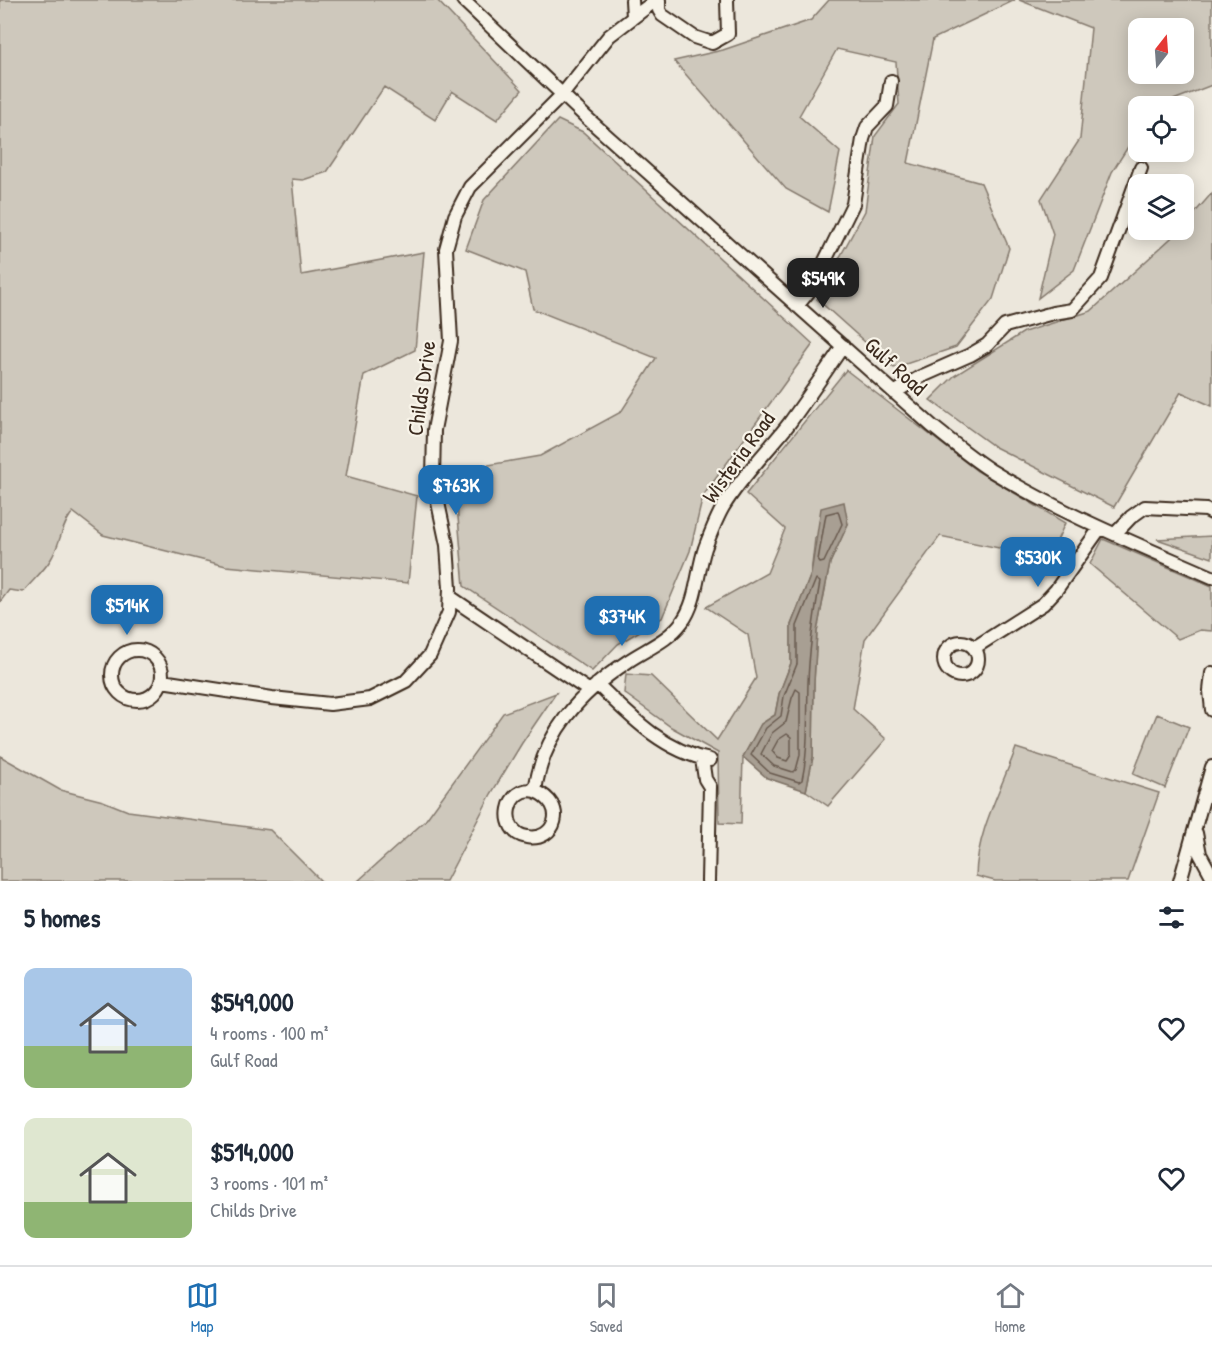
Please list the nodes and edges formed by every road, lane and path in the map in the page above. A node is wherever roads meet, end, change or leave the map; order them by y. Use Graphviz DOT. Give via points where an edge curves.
graph roads {
  1 [pos="463,0"];
  2 [pos="632,0"];
  3 [pos="657,0"];
  4 [pos="727,0"];
  5 [pos="637,14"];
  6 [pos="662,15"];
  7 [pos="891,81"];
  8 [pos="562,95"];
  9 [pos="1141,168"];
  10 [pos="796,306"];
  11 [pos="843,346"];
  12 [pos="894,393"];
  13 [pos="1212,513"];
  14 [pos="1100,528"];
  15 [pos="1115,534"];
  16 [pos="1212,577"];
  17 [pos="450,597"];
  18 [pos="974,648"];
  19 [pos="1212,674"];
  20 [pos="162,681"];
  21 [pos="592,687"];
  22 [pos="1212,710"];
  23 [pos="1212,767"];
  24 [pos="536,791"];
  25 [pos="1195,827"];
  26 [pos="1212,876"];
  27 [pos="708,881"];
  28 [pos="1180,881"];
  1 -- 8 [label="street, Gulf Road"];
  2 -- 5 [label="street"];
  3 -- 5 [label="street, Childs Drive"];
  3 -- 6 [label="street"];
  4 -- 6 [label="street" via="728,34 712,43 694,38"];
  5 -- 6 [label="street"];
  5 -- 8 [label="street, Childs Drive" via="609,36"];
  7 -- 10 [label="street" via="887,106 867,127 863,139 853,204 811,289"];
  8 -- 10 [label="street, Gulf Road"];
  8 -- 17 [label="street, Childs Drive" via="470,187 455,216 446,249 451,341 434,430 433,479 447,545"];
  9 -- 12 [label="street" via="1101,278 1072,310 1005,326 970,356 920,377"];
  10 -- 11 [label="street, Gulf Road"];
  11 -- 12 [label="street, Gulf Road"];
  11 -- 21 [label="street, Wisteria Road" via="723,508 705,548 683,621 666,638"];
  12 -- 14 [label="street, Gulf Road" via="989,469"];
  13 -- 15 [label="street" via="1145,507"];
  14 -- 15 [label="street, Gulf Road"];
  14 -- 18 [label="street" via="1043,604"];
  15 -- 16 [label="street, Gulf Road"];
  17 -- 20 [label="street, Childs Drive" via="449,612 430,655 406,681 370,699 330,704"];
  17 -- 21 [label="street"];
  19 -- 22 [label="street"];
  20 -- 20 [label="street" via="157,658 144,650 128,651 112,668 114,686 126,698 152,696"];
  21 -- 24 [label="street, Wisteria Road" via="564,720 542,760"];
  21 -- 27 [label="street" via="647,731 692,757 706,760 705,779 710,787"];
  23 -- 25 [label="street"];
  25 -- 26 [label="street" via="1200,854"];
  25 -- 28 [label="street"];
}
